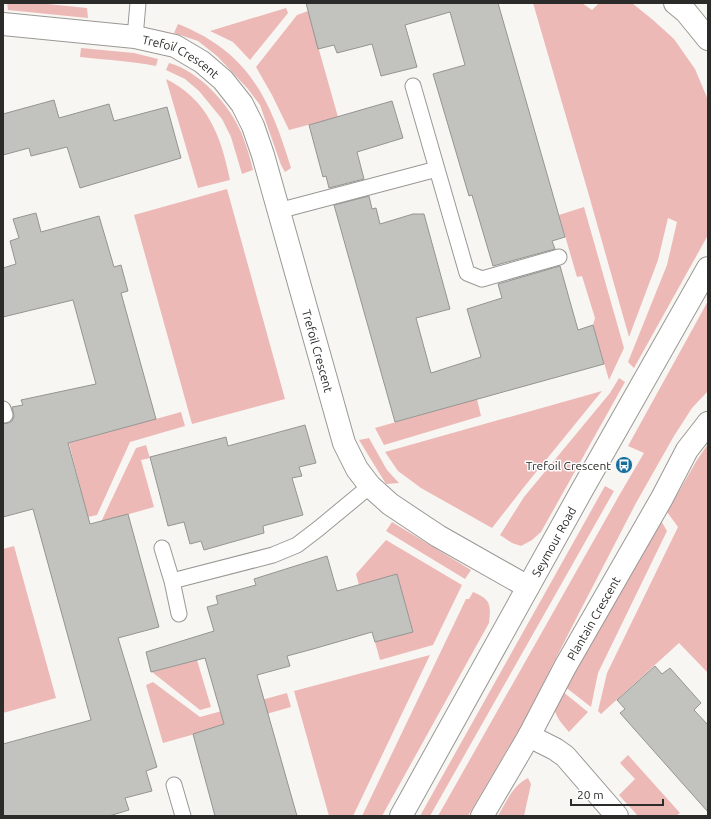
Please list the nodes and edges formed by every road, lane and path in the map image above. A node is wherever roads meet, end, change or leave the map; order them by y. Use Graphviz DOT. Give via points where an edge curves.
graph roads {
  1 [pos="138,3"];
  2 [pos="675,3"];
  3 [pos="3,24"];
  4 [pos="135,37"];
  5 [pos="708,39"];
  6 [pos="413,86"];
  7 [pos="437,169"];
  8 [pos="278,211"];
  9 [pos="558,257"];
  10 [pos="708,268"];
  11 [pos="708,423"];
  12 [pos="370,486"];
  13 [pos="162,548"];
  14 [pos="172,581"];
  15 [pos="528,587"];
  16 [pos="179,614"];
  17 [pos="529,736"];
  18 [pos="174,785"];
  19 [pos="183,816"];
  20 [pos="401,816"];
  21 [pos="482,816"];
  22 [pos="617,816"];
  1 -- 4 [label="lane, Trefoil Crescent"];
  2 -- 5 [label="street" via="686,12"];
  3 -- 4 [label="street, Trefoil Crescent"];
  4 -- 8 [label="street, Trefoil Crescent" via="175,46 202,62 223,80 242,104 253,126"];
  6 -- 7 [label="lane"];
  7 -- 8 [label="lane"];
  7 -- 9 [label="lane" via="467,273 482,279"];
  8 -- 12 [label="street, Trefoil Crescent" via="344,443 357,469"];
  10 -- 15 [label="street, Seymour Road"];
  11 -- 17 [label="street, Plantain Crescent" via="688,450 565,667"];
  12 -- 14 [label="lane" via="297,545 273,555"];
  12 -- 15 [label="street, Trefoil Crescent" via="412,520"];
  13 -- 14 [label="lane"];
  14 -- 16 [label="lane"];
  15 -- 20 [label="street, Seymour Road"];
  17 -- 21 [label="street, Plantain Crescent"];
  17 -- 22 [label="street" via="565,756"];
  18 -- 19 [label="lane"];
}
